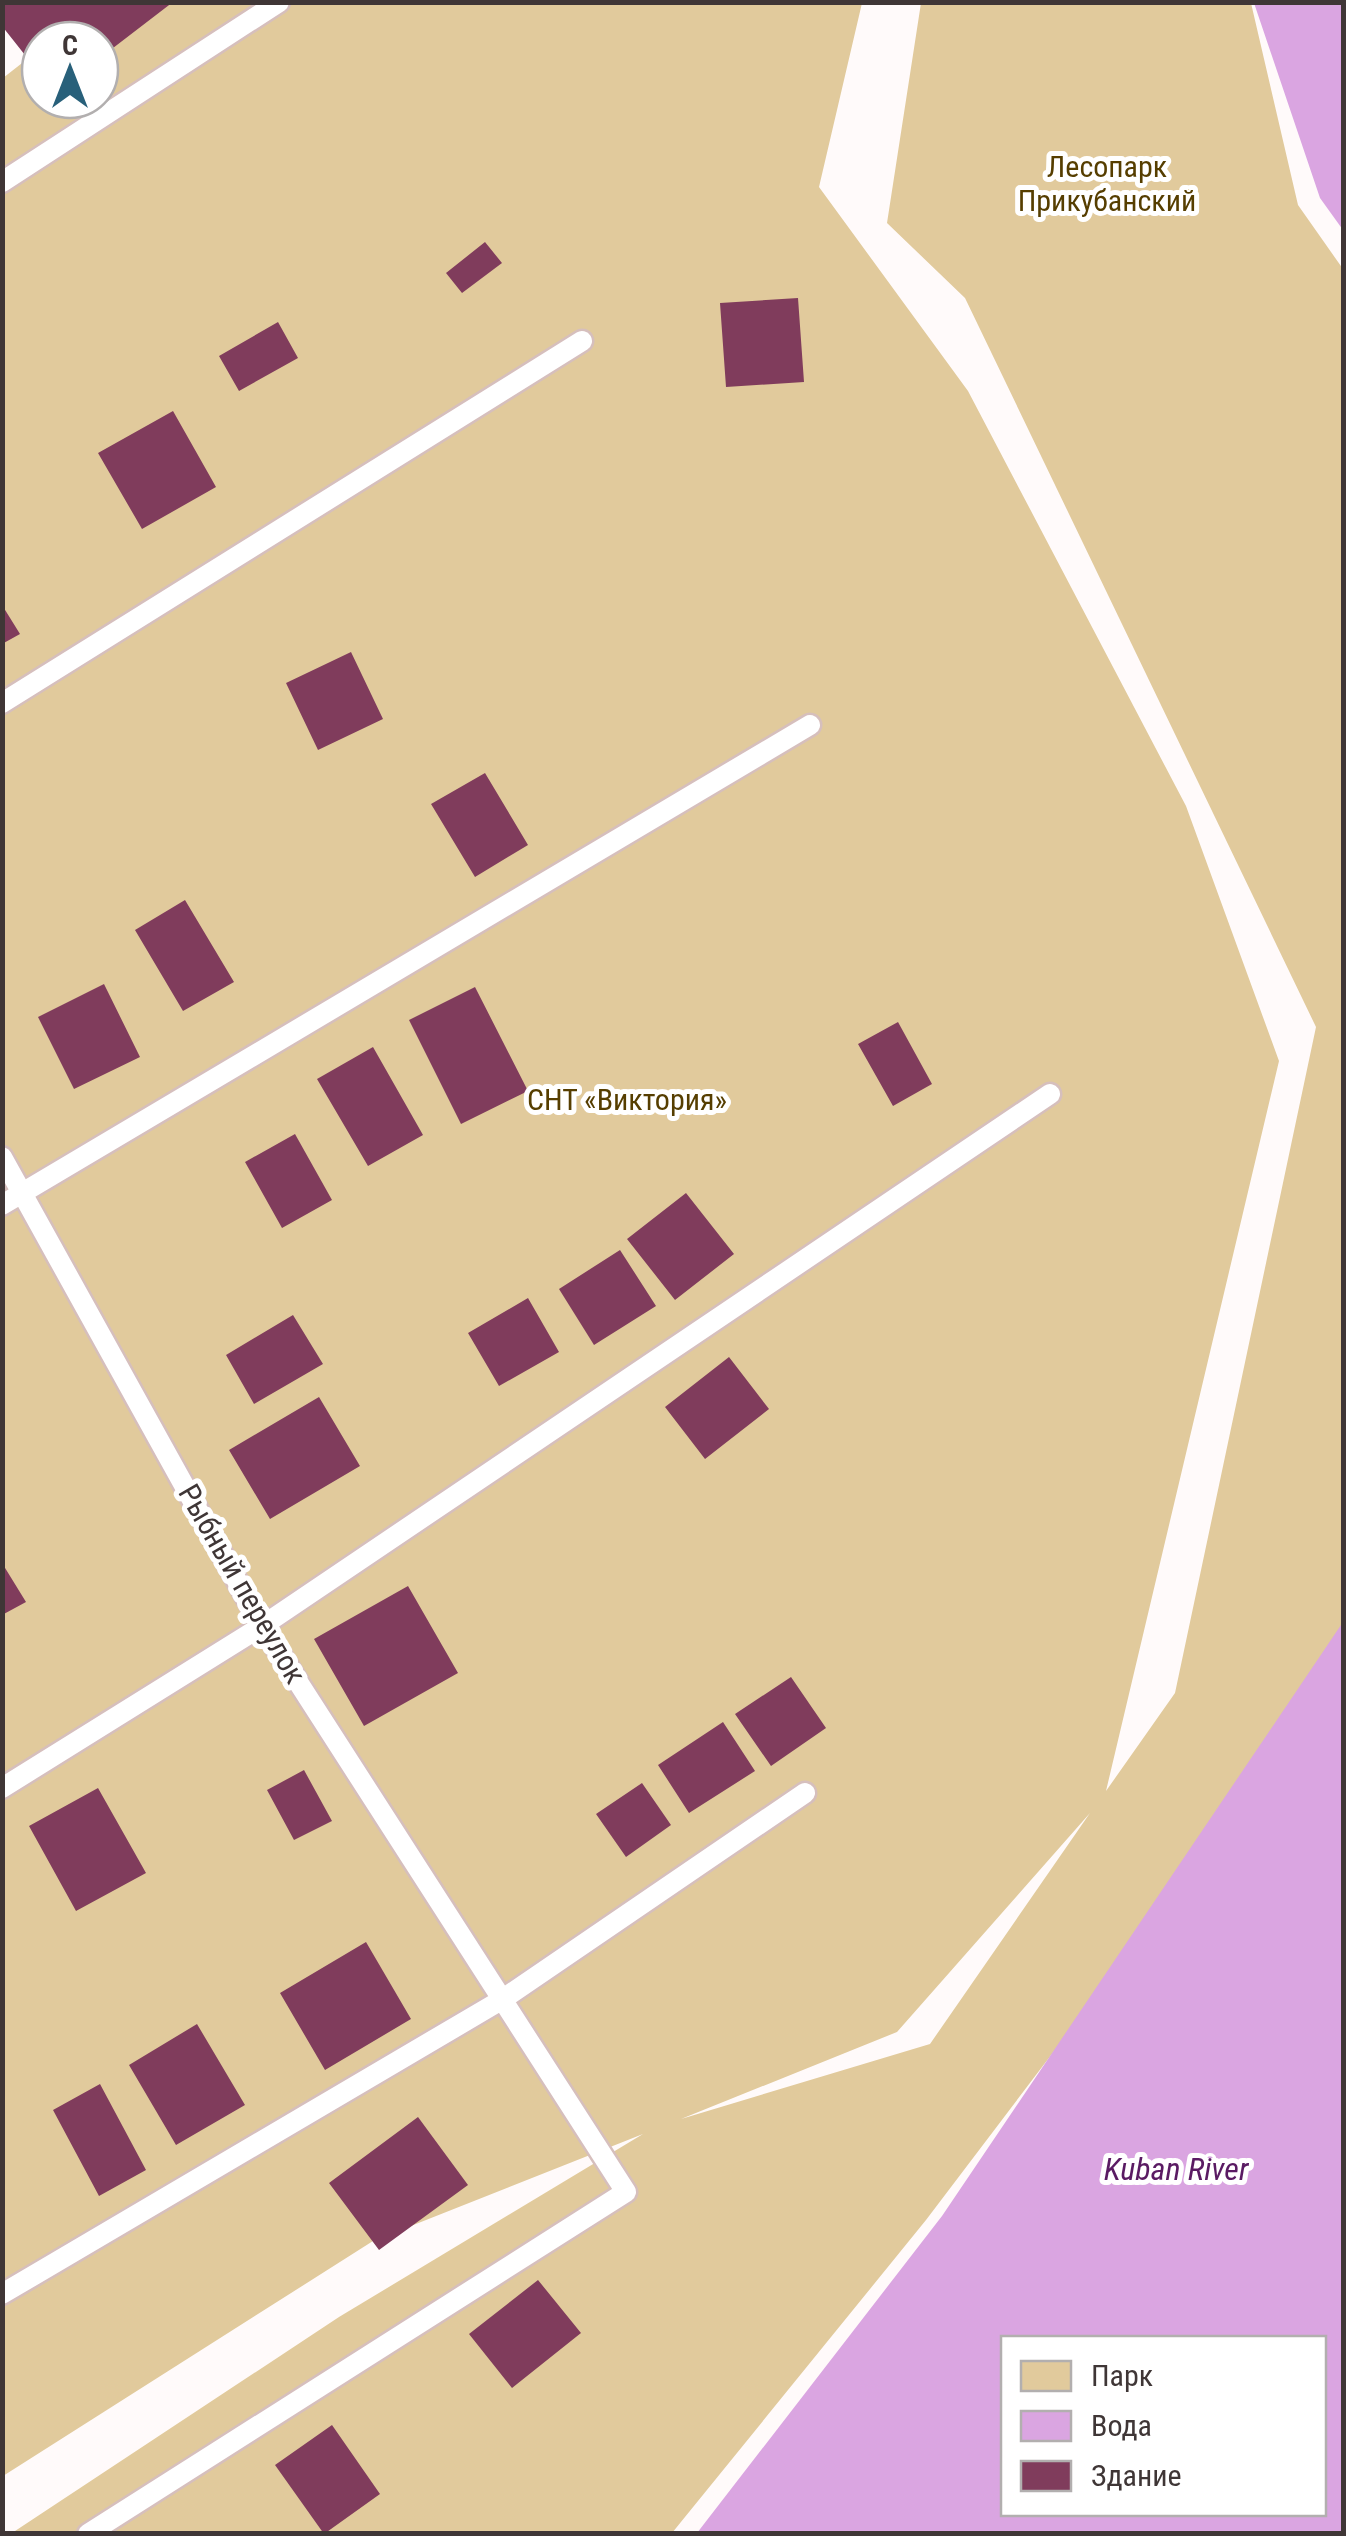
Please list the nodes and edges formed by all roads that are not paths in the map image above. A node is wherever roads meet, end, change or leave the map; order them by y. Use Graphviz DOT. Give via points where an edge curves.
graph roads {
  1 [pos="279,2"];
  2 [pos="2,182"];
  3 [pos="582,340"];
  4 [pos="2,703"];
  5 [pos="810,726"];
  6 [pos="1050,1094"];
  7 [pos="2,1157"];
  8 [pos="23,1192"];
  9 [pos="2,1205"];
  10 [pos="262,1626"];
  11 [pos="2,1788"];
  12 [pos="805,1793"];
  13 [pos="503,1999"];
  14 [pos="2,2294"];
  15 [pos="88,2534"];
  1 -- 2 [label="lane"];
  3 -- 4 [label="lane"];
  5 -- 8 [label="lane"];
  6 -- 10 [label="lane"];
  7 -- 8 [label="lane, Рыбный переулок"];
  8 -- 9 [label="lane"];
  8 -- 10 [label="lane, Рыбный переулок"];
  10 -- 11 [label="lane"];
  10 -- 13 [label="lane, Рыбный переулок"];
  12 -- 13 [label="lane"];
  13 -- 14 [label="lane"];
  13 -- 15 [label="lane, Рыбный переулок" via="626,2192"];
}
